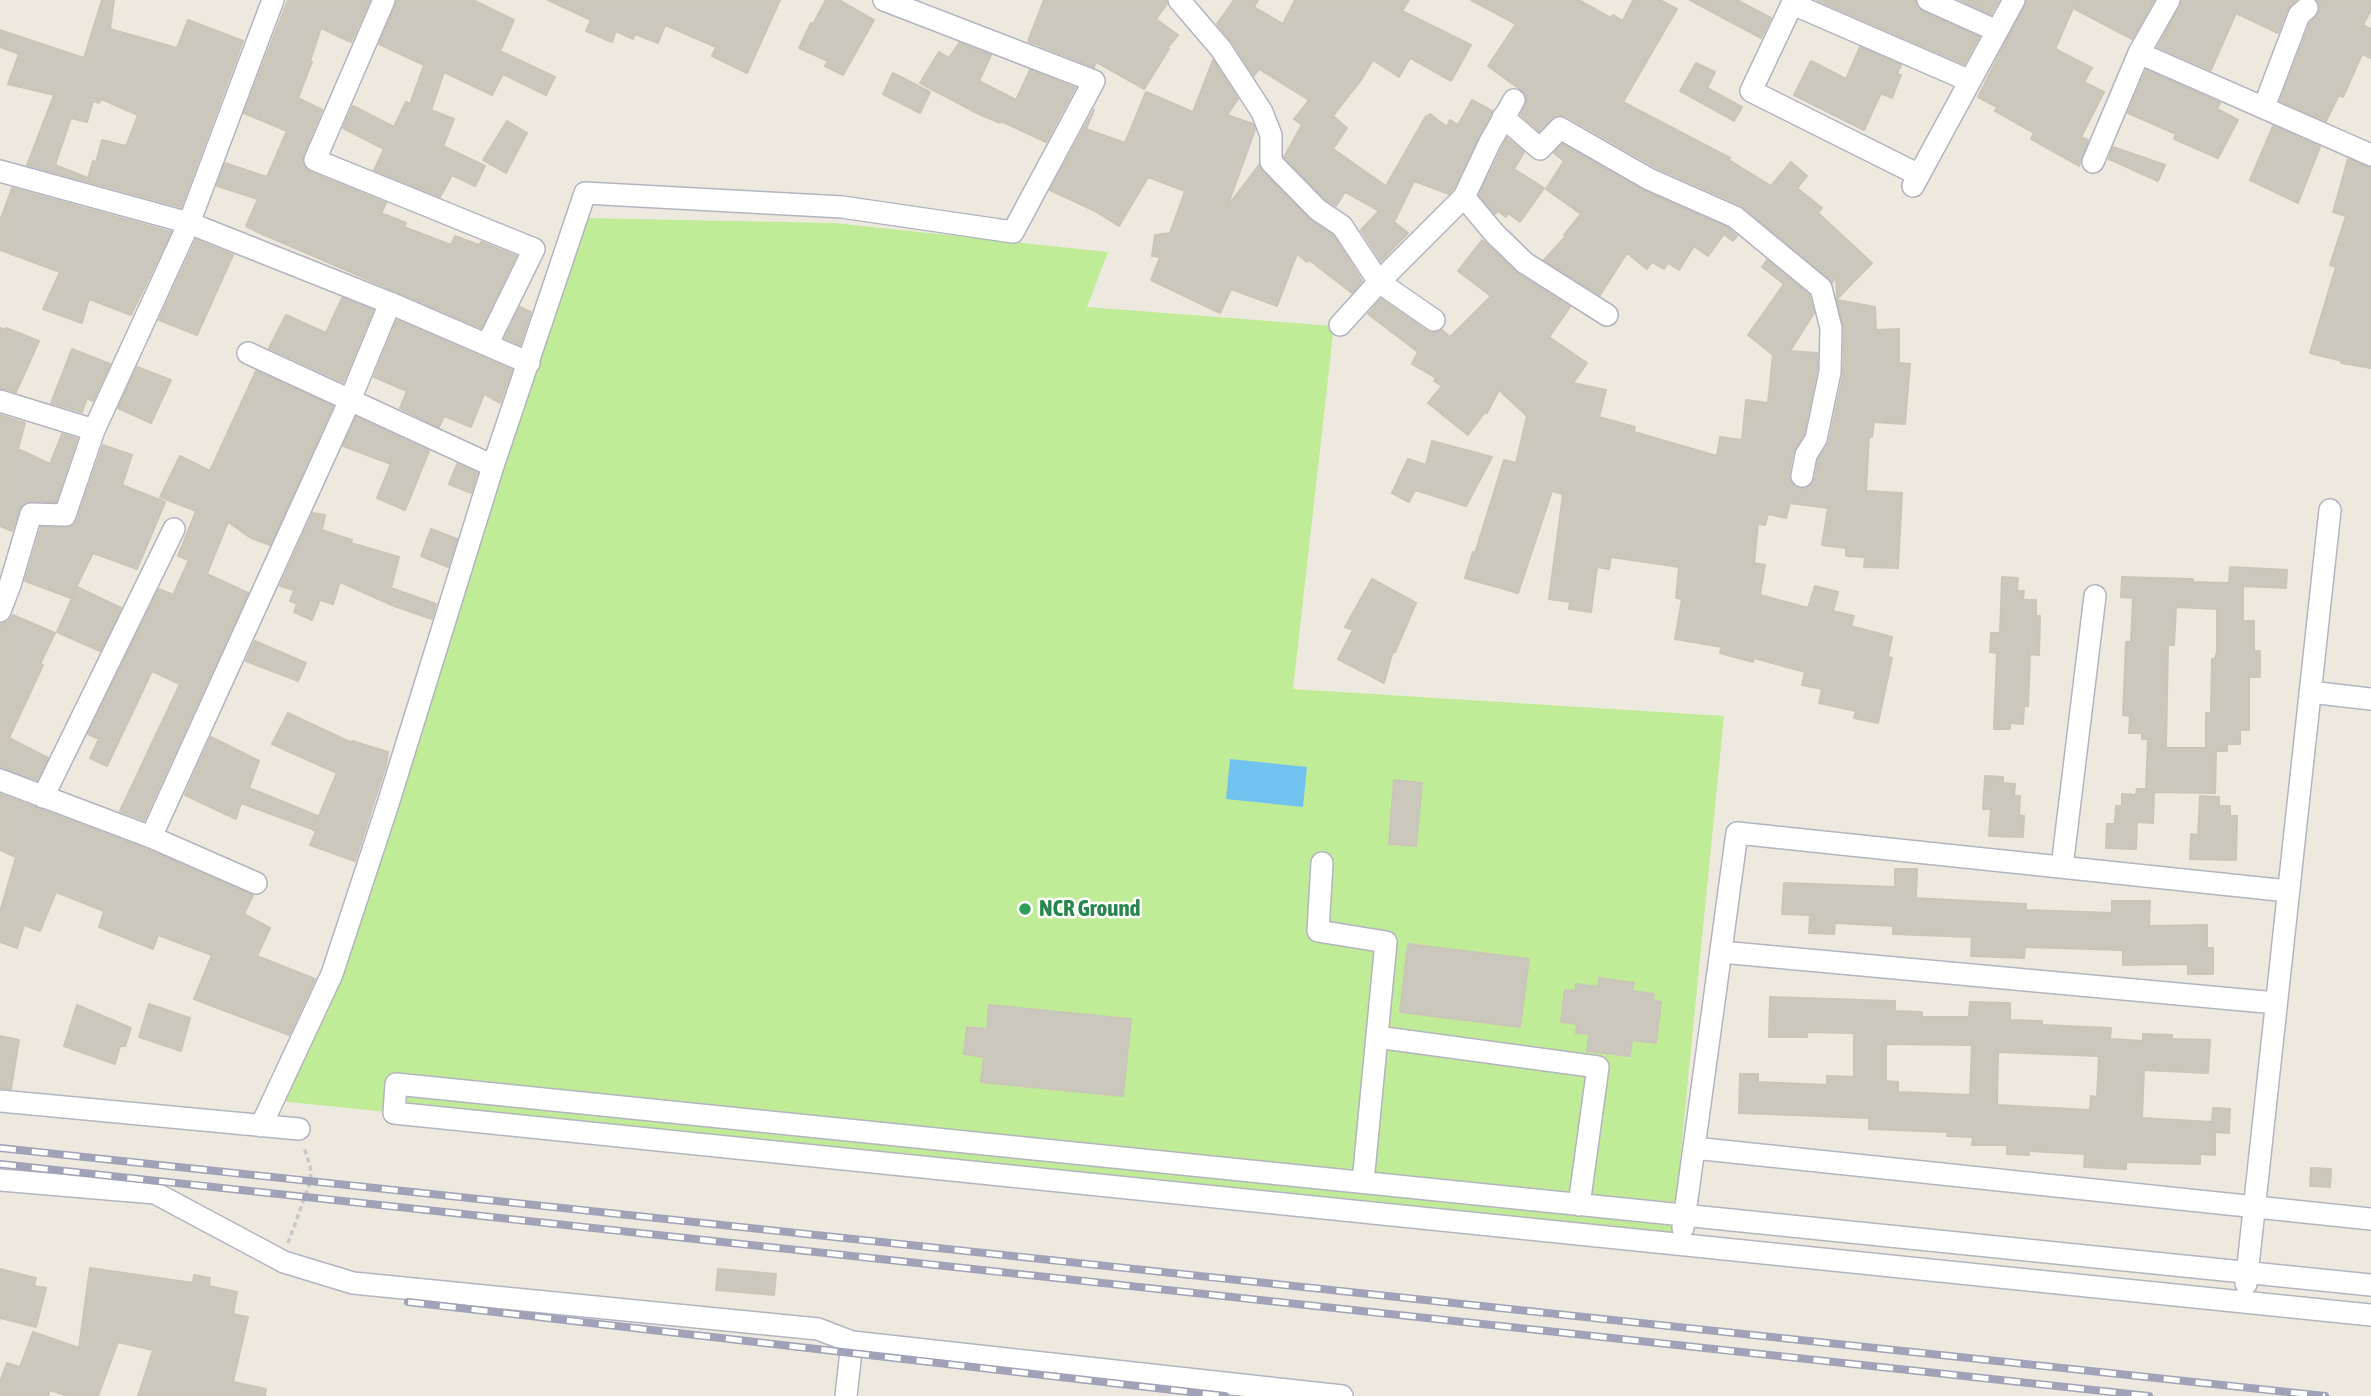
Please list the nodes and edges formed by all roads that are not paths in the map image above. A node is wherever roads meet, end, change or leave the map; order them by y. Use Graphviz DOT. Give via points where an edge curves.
graph roads {
  1 [pos="273,0"];
  2 [pos="384,0"];
  3 [pos="884,0"];
  4 [pos="1179,0"];
  5 [pos="1928,0"];
  6 [pos="2014,0"];
  7 [pos="2169,0"];
  8 [pos="1793,2"];
  9 [pos="2307,8"];
  10 [pos="1997,31"];
  11 [pos="2139,53"];
  12 [pos="1970,81"];
  13 [pos="2264,107"];
  14 [pos="2371,155"];
  15 [pos="2093,162"];
  16 [pos="0,171"];
  17 [pos="1464,197"];
  18 [pos="189,223"];
  19 [pos="1378,282"];
  20 [pos="390,303"];
  21 [pos="1607,315"];
  22 [pos="1434,320"];
  23 [pos="1340,325"];
  24 [pos="486,345"];
  25 [pos="248,353"];
  26 [pos="528,363"];
  27 [pos="350,400"];
  28 [pos="0,401"];
  29 [pos="93,430"];
  30 [pos="493,466"];
  31 [pos="1802,476"];
  32 [pos="2330,510"];
  33 [pos="174,529"];
  34 [pos="5,583"];
  35 [pos="2095,596"];
  36 [pos="0,611"];
  37 [pos="2310,692"];
  38 [pos="2371,699"];
  39 [pos="0,780"];
  40 [pos="43,797"];
  41 [pos="151,837"];
  42 [pos="1322,863"];
  43 [pos="2062,867"];
  44 [pos="256,883"];
  45 [pos="2288,891"];
  46 [pos="1721,952"];
  47 [pos="2276,1003"];
  48 [pos="1377,1037"];
  49 [pos="0,1101"];
  50 [pos="261,1126"];
  51 [pos="299,1129"];
  52 [pos="1694,1148"];
  53 [pos="0,1180"];
  54 [pos="1363,1182"];
  55 [pos="1579,1205"];
  56 [pos="2254,1207"];
  57 [pos="1685,1215"];
  58 [pos="2371,1219"];
  59 [pos="1681,1244"];
  60 [pos="2247,1273"];
  61 [pos="2371,1285"];
  62 [pos="2244,1302"];
  63 [pos="2371,1315"];
  64 [pos="852,1342"];
  65 [pos="846,1396"];
  66 [pos="1342,1396"];
  1 -- 18 [label="street"];
  2 -- 24 [label="street" via="315,160 534,249"];
  3 -- 26 [label="street" via="1094,81 1013,232 842,207 585,193"];
  4 -- 19 [label="street" via="1221,49 1262,112 1271,135 1270,162 1318,210 1342,226"];
  5 -- 10 [label="street"];
  6 -- 10 [label="street"];
  7 -- 11 [label="street"];
  8 -- 12 [label="street"];
  8 -- 12 [label="street" via="1751,90 1916,181"];
  9 -- 13 [label="street" via="2299,15"];
  10 -- 12 [label="street"];
  11 -- 13 [label="street"];
  11 -- 15 [label="street"];
  13 -- 14 [label="street"];
  16 -- 18 [label="street"];
  17 -- 19 [label="street"];
  17 -- 21 [label="street" via="1525,263"];
  17 -- 31 [label="street" via="1508,108 1540,149 1560,128 1649,179 1735,217 1821,288 1831,328 1830,372 1816,439 1806,455"];
  18 -- 20 [label="street"];
  18 -- 29 [label="street"];
  19 -- 22 [label="street"];
  19 -- 23 [label="street"];
  20 -- 24 [label="street"];
  20 -- 27 [label="street"];
  24 -- 26 [label="street"];
  25 -- 27 [label="street"];
  26 -- 30 [label="street"];
  27 -- 30 [label="street"];
  27 -- 41 [label="street"];
  28 -- 29 [label="street"];
  29 -- 34 [label="street" via="65,515 31,514"];
  30 -- 50 [label="street" via="332,974"];
  32 -- 37 [label="street"];
  33 -- 40 [label="street"];
  34 -- 36 [label="street"];
  35 -- 43 [label="street"];
  37 -- 38 [label="street"];
  37 -- 45 [label="street"];
  39 -- 40 [label="street"];
  40 -- 41 [label="street"];
  41 -- 44 [label="street"];
  42 -- 48 [label="street" via="1318,931 1385,942"];
  43 -- 45 [label="street"];
  43 -- 46 [label="street" via="1737,833"];
  45 -- 47 [label="street"];
  46 -- 47 [label="street"];
  46 -- 52 [label="street"];
  47 -- 56 [label="street"];
  48 -- 54 [label="street"];
  48 -- 55 [label="street" via="1598,1067"];
  49 -- 50 [label="street"];
  50 -- 51 [label="street"];
  52 -- 56 [label="street"];
  52 -- 57 [label="street"];
  53 -- 64 [label="street" via="155,1193 284,1262 353,1283 818,1329"];
  54 -- 55 [label="street"];
  54 -- 59 [label="street" via="396,1084 394,1113"];
  55 -- 57 [label="street"];
  56 -- 58 [label="street"];
  56 -- 60 [label="street"];
  57 -- 59 [label="street"];
  57 -- 60 [label="street"];
  59 -- 62 [label="street"];
  60 -- 61 [label="street"];
  60 -- 62 [label="street"];
  62 -- 63 [label="street"];
  64 -- 65 [label="street"];
  64 -- 66 [label="street"];
}
